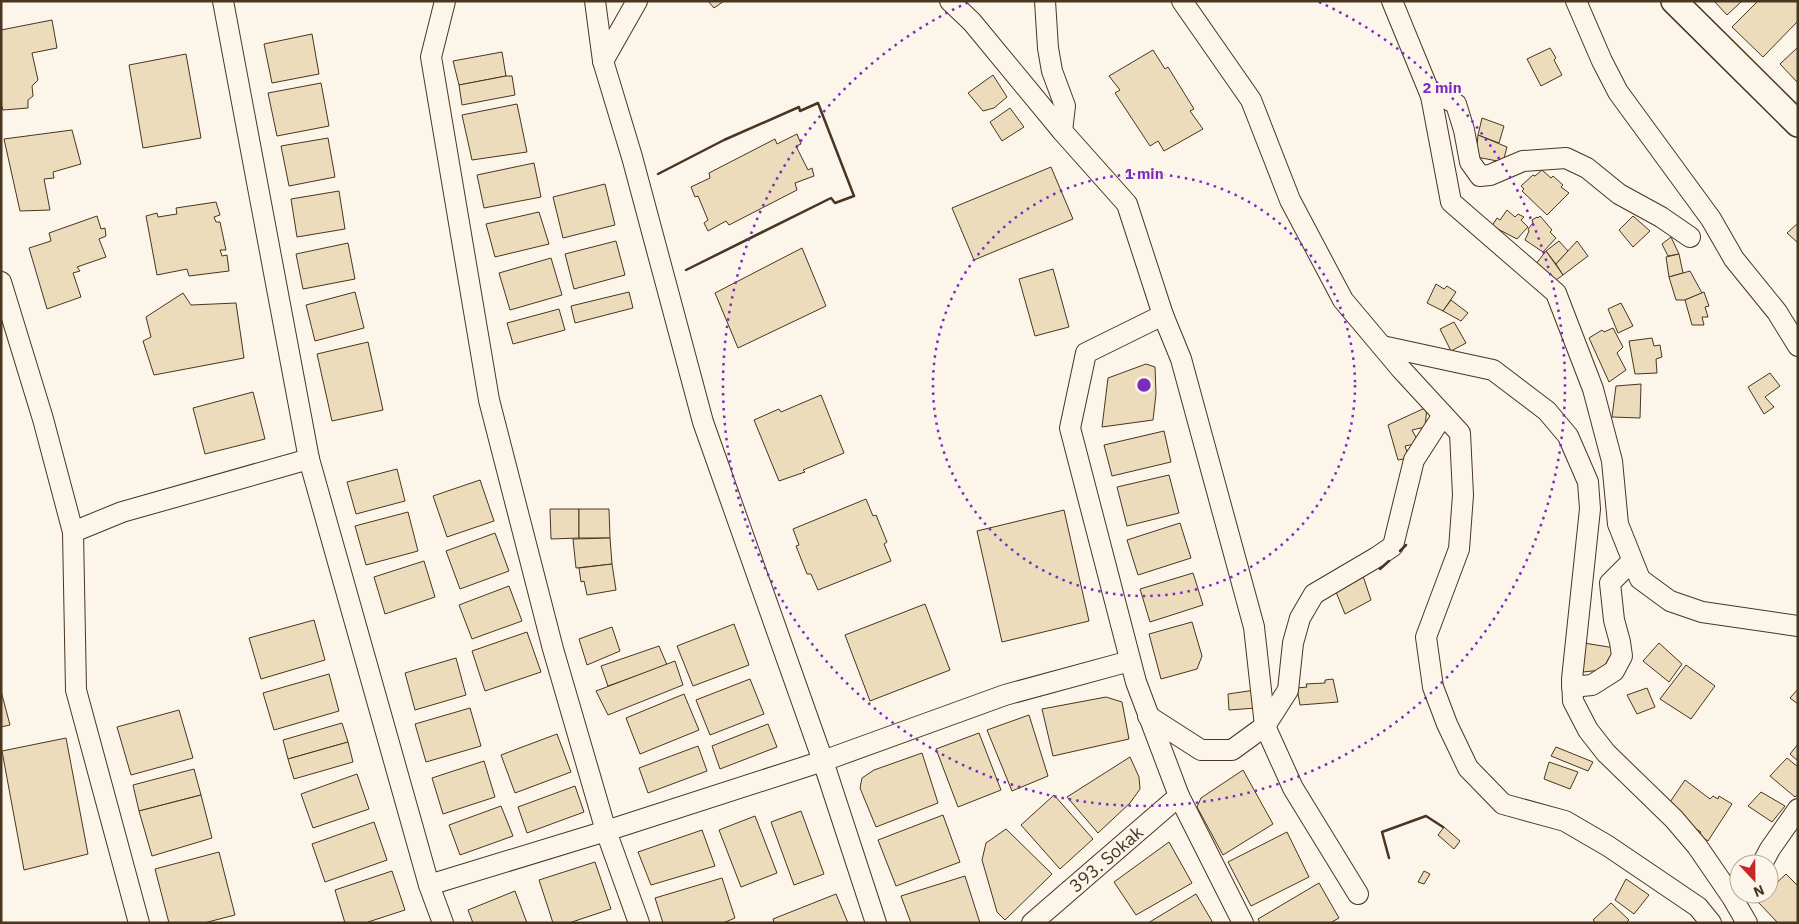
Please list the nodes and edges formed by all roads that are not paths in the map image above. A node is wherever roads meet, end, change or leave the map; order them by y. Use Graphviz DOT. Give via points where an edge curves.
graph roads {
  1 [pos="223,1"];
  2 [pos="445,1"];
  3 [pos="595,1"];
  4 [pos="637,1"];
  5 [pos="950,1"];
  6 [pos="1045,1"];
  7 [pos="1182,1"];
  8 [pos="1392,1"];
  9 [pos="1576,1"];
  10 [pos="1674,1"];
  11 [pos="603,61"];
  12 [pos="1431,96"];
  13 [pos="1798,124"];
  14 [pos="1062,131"];
  15 [pos="1690,238"];
  16 [pos="1,282"];
  17 [pos="1777,312"];
  18 [pos="1163,315"];
  19 [pos="1798,321"];
  20 [pos="1382,346"];
  21 [pos="1798,346"];
  22 [pos="1443,415"];
  23 [pos="309,459"];
  24 [pos="73,532"];
  25 [pos="1632,561"];
  26 [pos="1798,626"];
  27 [pos="1130,661"];
  28 [pos="1572,687"];
  29 [pos="1148,716"];
  30 [pos="1265,726"];
  31 [pos="824,761"];
  32 [pos="1179,796"];
  33 [pos="1798,809"];
  34 [pos="606,831"];
  35 [pos="1767,854"];
  36 [pos="429,885"];
  37 [pos="1729,886"];
  38 [pos="1358,894"];
  39 [pos="1740,904"];
  40 [pos="139,923"];
  41 [pos="443,923"];
  42 [pos="639,923"];
  43 [pos="876,923"];
  44 [pos="1032,923"];
  45 [pos="1243,923"];
  46 [pos="1711,923"];
  47 [pos="1747,923"];
  1 -- 23 [label="street"];
  2 -- 34 [label="street" via="431,56 489,400 553,649"];
  3 -- 11 [label="street"];
  4 -- 11 [label="street"];
  5 -- 14 [label="street" via="972,22"];
  6 -- 14 [label="street" via="1048,48 1065,106"];
  7 -- 20 [label="street" via="1251,100 1290,200 1343,300"];
  8 -- 12 [label="street"];
  9 -- 17 [label="street" via="1618,92 1712,219 1734,260"];
  10 -- 13 [label="main road"];
  11 -- 31 [label="street" via="703,422"];
  12 -- 15 [label="street" via="1443,97 1456,104 1470,162 1480,176 1522,161 1566,158 1587,168 1619,194 1661,217"];
  12 -- 25 [label="street" via="1451,202 1556,293 1593,389 1612,461 1618,524"];
  14 -- 18 [label="street" via="1127,204"];
  16 -- 24 [label="street"];
  17 -- 19 [label="street"];
  17 -- 21 [label="street"];
  18 -- 27 [label="street" via="1086,353 1070,428"];
  18 -- 30 [label="street" via="1181,359 1254,627"];
  20 -- 22 [label="street"];
  20 -- 28 [label="street" via="1493,370 1547,411 1568,436 1588,482 1590,509"];
  22 -- 30 [label="street" via="1414,460 1393,546 1314,594 1300,618 1292,643 1288,690"];
  22 -- 46 [label="street" via="1460,433 1461,531 1459,549 1426,637 1433,687 1468,768 1503,804 1565,821 1698,907"];
  23 -- 24 [label="street" via="122,512"];
  23 -- 36 [label="street"];
  24 -- 40 [label="street" via="76,690"];
  25 -- 26 [label="street" via="1640,579 1670,601 1702,612"];
  25 -- 28 [label="street" via="1610,583 1622,656 1614,671 1592,685"];
  27 -- 29 [label="street"];
  27 -- 31 [label="street" via="1006,695"];
  28 -- 37 [label="street" via="1574,701 1588,730 1606,753 1674,819"];
  29 -- 30 [label="street" via="1201,750 1232,750"];
  29 -- 32 [label="street"];
  30 -- 38 [label="street" via="1294,788"];
  31 -- 34 [label="street"];
  31 -- 43 [label="street"];
  32 -- 44 [label="street, 393. Sokak"];
  32 -- 45 [label="street"];
  33 -- 35 [label="street"];
  34 -- 36 [label="street"];
  34 -- 42 [label="street"];
  36 -- 41 [label="street"];
  39 -- 47 [label="street"];
}
